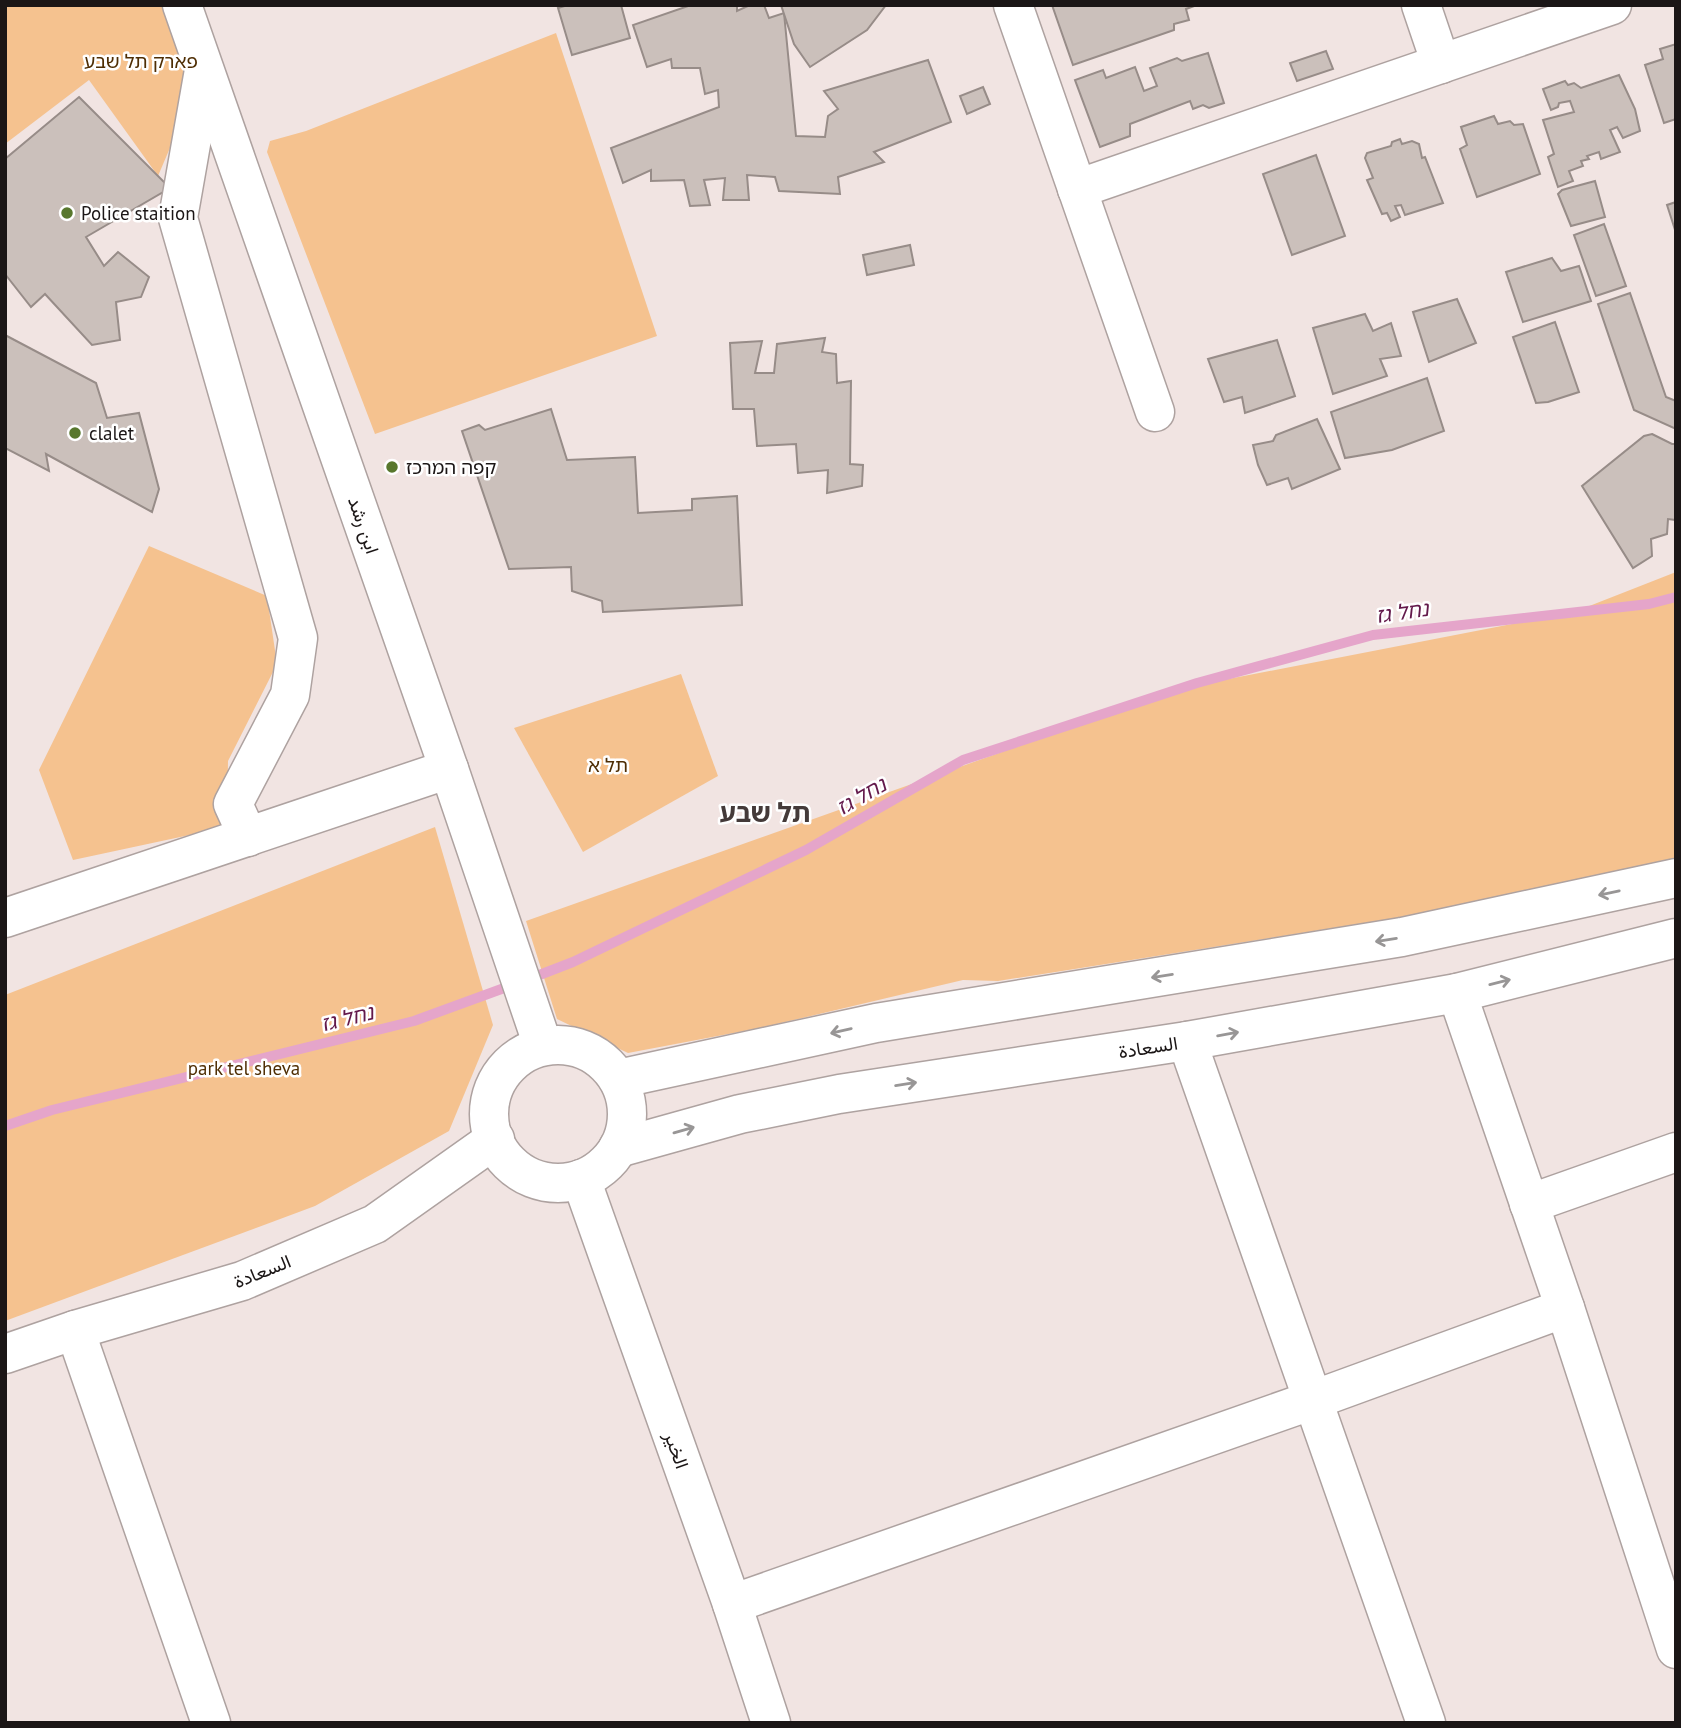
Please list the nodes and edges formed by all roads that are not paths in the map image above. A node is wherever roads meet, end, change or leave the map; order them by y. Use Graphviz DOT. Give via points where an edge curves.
graph roads {
  1 [pos="182,5"];
  2 [pos="1013,5"];
  3 [pos="1421,5"];
  4 [pos="1612,5"];
  5 [pos="1441,64"];
  6 [pos="204,68"];
  7 [pos="1077,190"];
  8 [pos="1155,412"];
  9 [pos="449,769"];
  10 [pos="248,837"];
  11 [pos="1676,878"];
  12 [pos="5,918"];
  13 [pos="1676,938"];
  14 [pos="1457,993"];
  15 [pos="1187,1041"];
  16 [pos="543,1046"];
  17 [pos="618,1079"];
  18 [pos="495,1139"];
  19 [pos="618,1148"];
  20 [pos="1676,1152"];
  21 [pos="580,1179"];
  22 [pos="1529,1204"];
  23 [pos="1565,1308"];
  24 [pos="75,1330"];
  25 [pos="5,1354"];
  26 [pos="1313,1400"];
  27 [pos="732,1604"];
  28 [pos="1676,1649"];
  29 [pos="211,1723"];
  30 [pos="771,1723"];
  31 [pos="1426,1723"];
  1 -- 6 [label="street, ابن رشد"];
  2 -- 7 [label="street"];
  3 -- 5 [label="street"];
  4 -- 5 [label="street"];
  5 -- 7 [label="street"];
  6 -- 9 [label="street, ابن رشد"];
  6 -- 10 [label="street" via="178,218 298,638 290,695 233,804"];
  7 -- 8 [label="street"];
  9 -- 10 [label="street"];
  9 -- 16 [label="street, ابن رشد"];
  10 -- 12 [label="street"];
  11 -- 17 [label="street, one-way" via="1402,937 876,1023"];
  14 -- 13 [label="street, السعادة, one-way"];
  15 -- 14 [label="street, السعادة, one-way"];
  14 -- 22 [label="street"];
  19 -- 15 [label="street, السعادة, one-way" via="740,1114 839,1094"];
  15 -- 26 [label="street"];
  16 -- 17 [label="street" via="568,1045 589,1052"];
  16 -- 18 [label="street" via="521,1055 495,1084 489,1108"];
  17 -- 19 [label="street" via="628,1115"];
  18 -- 21 [label="street" via="516,1170 543,1182"];
  18 -- 24 [label="street, السعادة" via="375,1224 242,1281"];
  19 -- 21 [label="street" via="594,1174"];
  20 -- 22 [label="street"];
  21 -- 27 [label="street, الخير"];
  22 -- 23 [label="street"];
  23 -- 26 [label="street"];
  23 -- 28 [label="street"];
  24 -- 25 [label="street, السعادة"];
  24 -- 29 [label="street"];
  26 -- 27 [label="street"];
  26 -- 31 [label="street"];
  27 -- 30 [label="street, الخير"];
}
